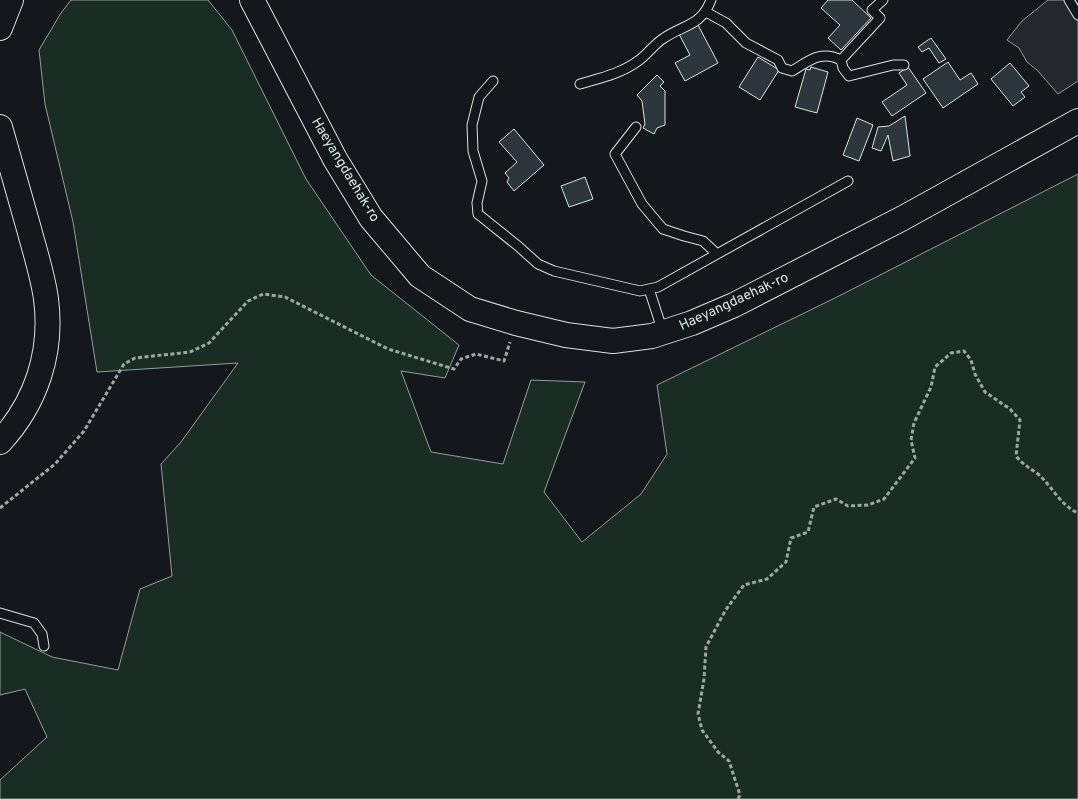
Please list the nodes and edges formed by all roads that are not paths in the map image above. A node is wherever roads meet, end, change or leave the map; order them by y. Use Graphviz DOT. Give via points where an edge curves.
graph roads {
  1 [pos="11,0"];
  2 [pos="252,0"];
  3 [pos="711,0"];
  4 [pos="883,0"];
  5 [pos="1069,0"];
  6 [pos="706,12"];
  7 [pos="1078,14"];
  8 [pos="0,28"];
  9 [pos="841,60"];
  10 [pos="904,65"];
  11 [pos="493,81"];
  12 [pos="580,84"];
  13 [pos="1078,120"];
  14 [pos="0,127"];
  15 [pos="636,127"];
  16 [pos="848,181"];
  17 [pos="717,254"];
  18 [pos="649,289"];
  19 [pos="663,333"];
  20 [pos="0,442"];
  21 [pos="0,613"];
  22 [pos="44,646"];
  1 -- 8 [label="street"];
  2 -- 19 [label="street, Haeyangdaehak-ro" via="331,154 371,218 420,276 470,308 566,335 613,340"];
  3 -- 6 [label="lane"];
  4 -- 9 [label="lane" via="872,10 880,18"];
  5 -- 7 [label="lane"];
  6 -- 9 [label="lane" via="726,23 746,43 778,60 782,68 792,71 818,56 833,56"];
  6 -- 12 [label="lane" via="691,25 664,38 639,61 616,74"];
  9 -- 10 [label="lane" via="849,76"];
  11 -- 18 [label="lane" via="479,97 472,125 473,151 482,182 478,214 538,264 554,271 640,291"];
  13 -- 19 [label="street, Haeyangdaehak-ro" via="903,218 743,300"];
  14 -- 20 [label="street" via="39,266 48,318 47,346 37,384 26,409"];
  15 -- 17 [label="lane" via="615,154 642,204 663,229 703,241"];
  16 -- 17 [label="lane"];
  17 -- 18 [label="lane"];
  18 -- 19 [label="lane"];
  21 -- 22 [label="lane" via="34,623 42,634"];
}
